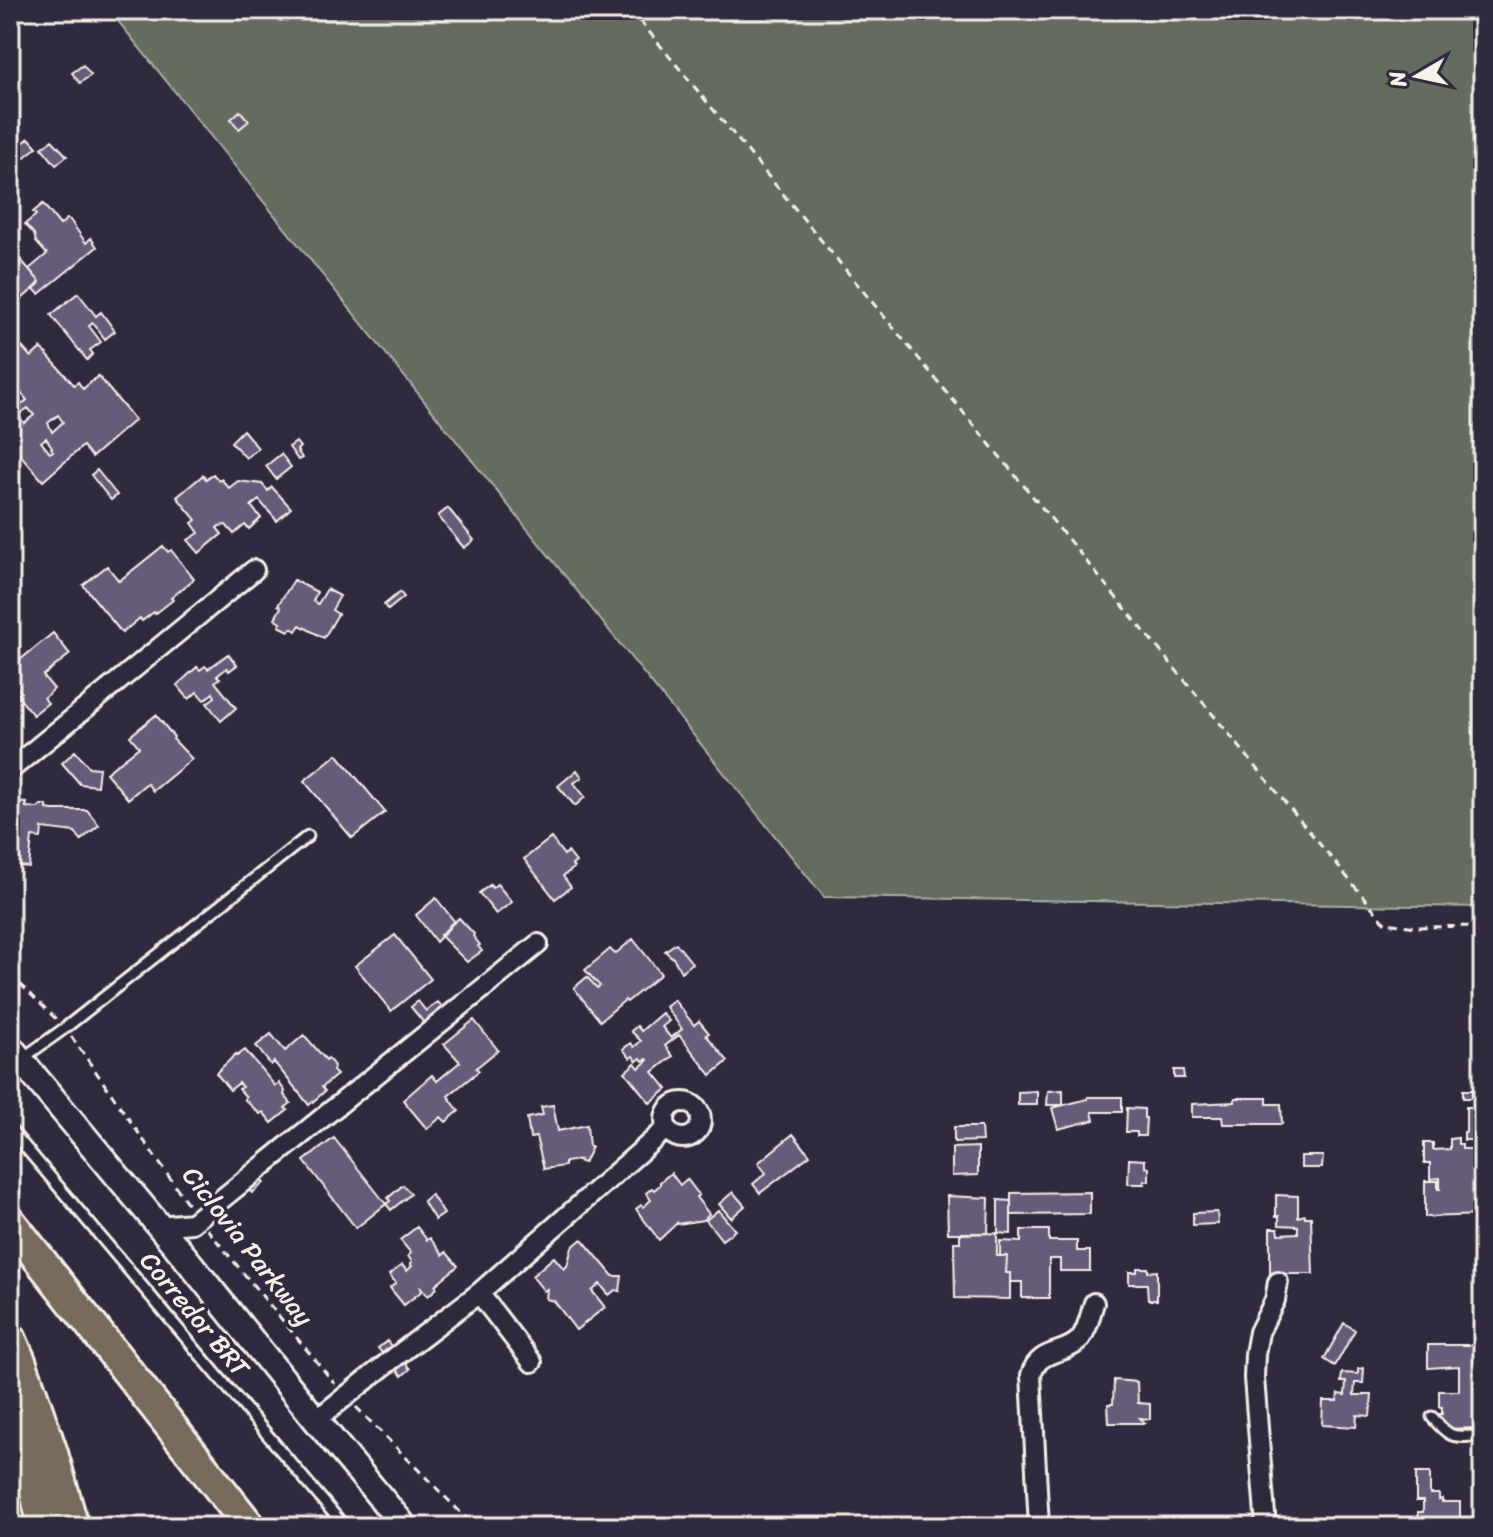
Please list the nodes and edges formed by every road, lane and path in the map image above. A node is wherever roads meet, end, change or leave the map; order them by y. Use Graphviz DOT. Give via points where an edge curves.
graph roads {
  1 [pos="631,10"];
  2 [pos="254,570"];
  3 [pos="10,770"];
  4 [pos="308,836"];
  5 [pos="1483,926"];
  6 [pos="538,944"];
  7 [pos="10,974"];
  8 [pos="65,1028"];
  9 [pos="15,1054"];
  10 [pos="667,1128"];
  11 [pos="10,1129"];
  12 [pos="195,1220"];
  13 [pos="10,1222"];
  14 [pos="158,1226"];
  15 [pos="185,1257"];
  16 [pos="1278,1282"];
  17 [pos="479,1293"];
  18 [pos="1094,1303"];
  19 [pos="10,1338"];
  20 [pos="532,1362"];
  21 [pos="346,1397"];
  22 [pos="10,1412"];
  23 [pos="1432,1417"];
  24 [pos="316,1420"];
  25 [pos="1483,1436"];
  26 [pos="44,1527"];
  27 [pos="73,1527"];
  28 [pos="250,1527"];
  29 [pos="345,1527"];
  30 [pos="405,1527"];
  31 [pos="475,1527"];
  32 [pos="1039,1527"];
  33 [pos="1266,1527"];
  1 -- 5 [label="path" via="1385,923"];
  2 -- 3 [label="street"];
  4 -- 8 [label="lane"];
  6 -- 12 [label="street"];
  7 -- 8 [label="path, Ciclovia Parkway"];
  8 -- 9 [label="lane"];
  8 -- 12 [label="path, Ciclovia Parkway"];
  9 -- 14 [label="main road"];
  10 -- 17 [label="street"];
  11 -- 29 [label="lane, Corredor BRT"];
  12 -- 14 [label="street"];
  12 -- 15 [label="street"];
  12 -- 21 [label="path, Ciclovia Parkway"];
  13 -- 28 [label="highway"];
  14 -- 15 [label="main road"];
  15 -- 24 [label="main road"];
  16 -- 33 [label="street" via="1255,1354"];
  17 -- 20 [label="street"];
  17 -- 21 [label="street"];
  18 -- 32 [label="street" via="1081,1338 1042,1358 1031,1375"];
  19 -- 27 [label="highway"];
  21 -- 24 [label="street"];
  21 -- 31 [label="path, Ciclovia Parkway"];
  22 -- 26 [label="highway"];
  23 -- 25 [label="lane" via="1450,1436"];
  24 -- 30 [label="main road"];
}
